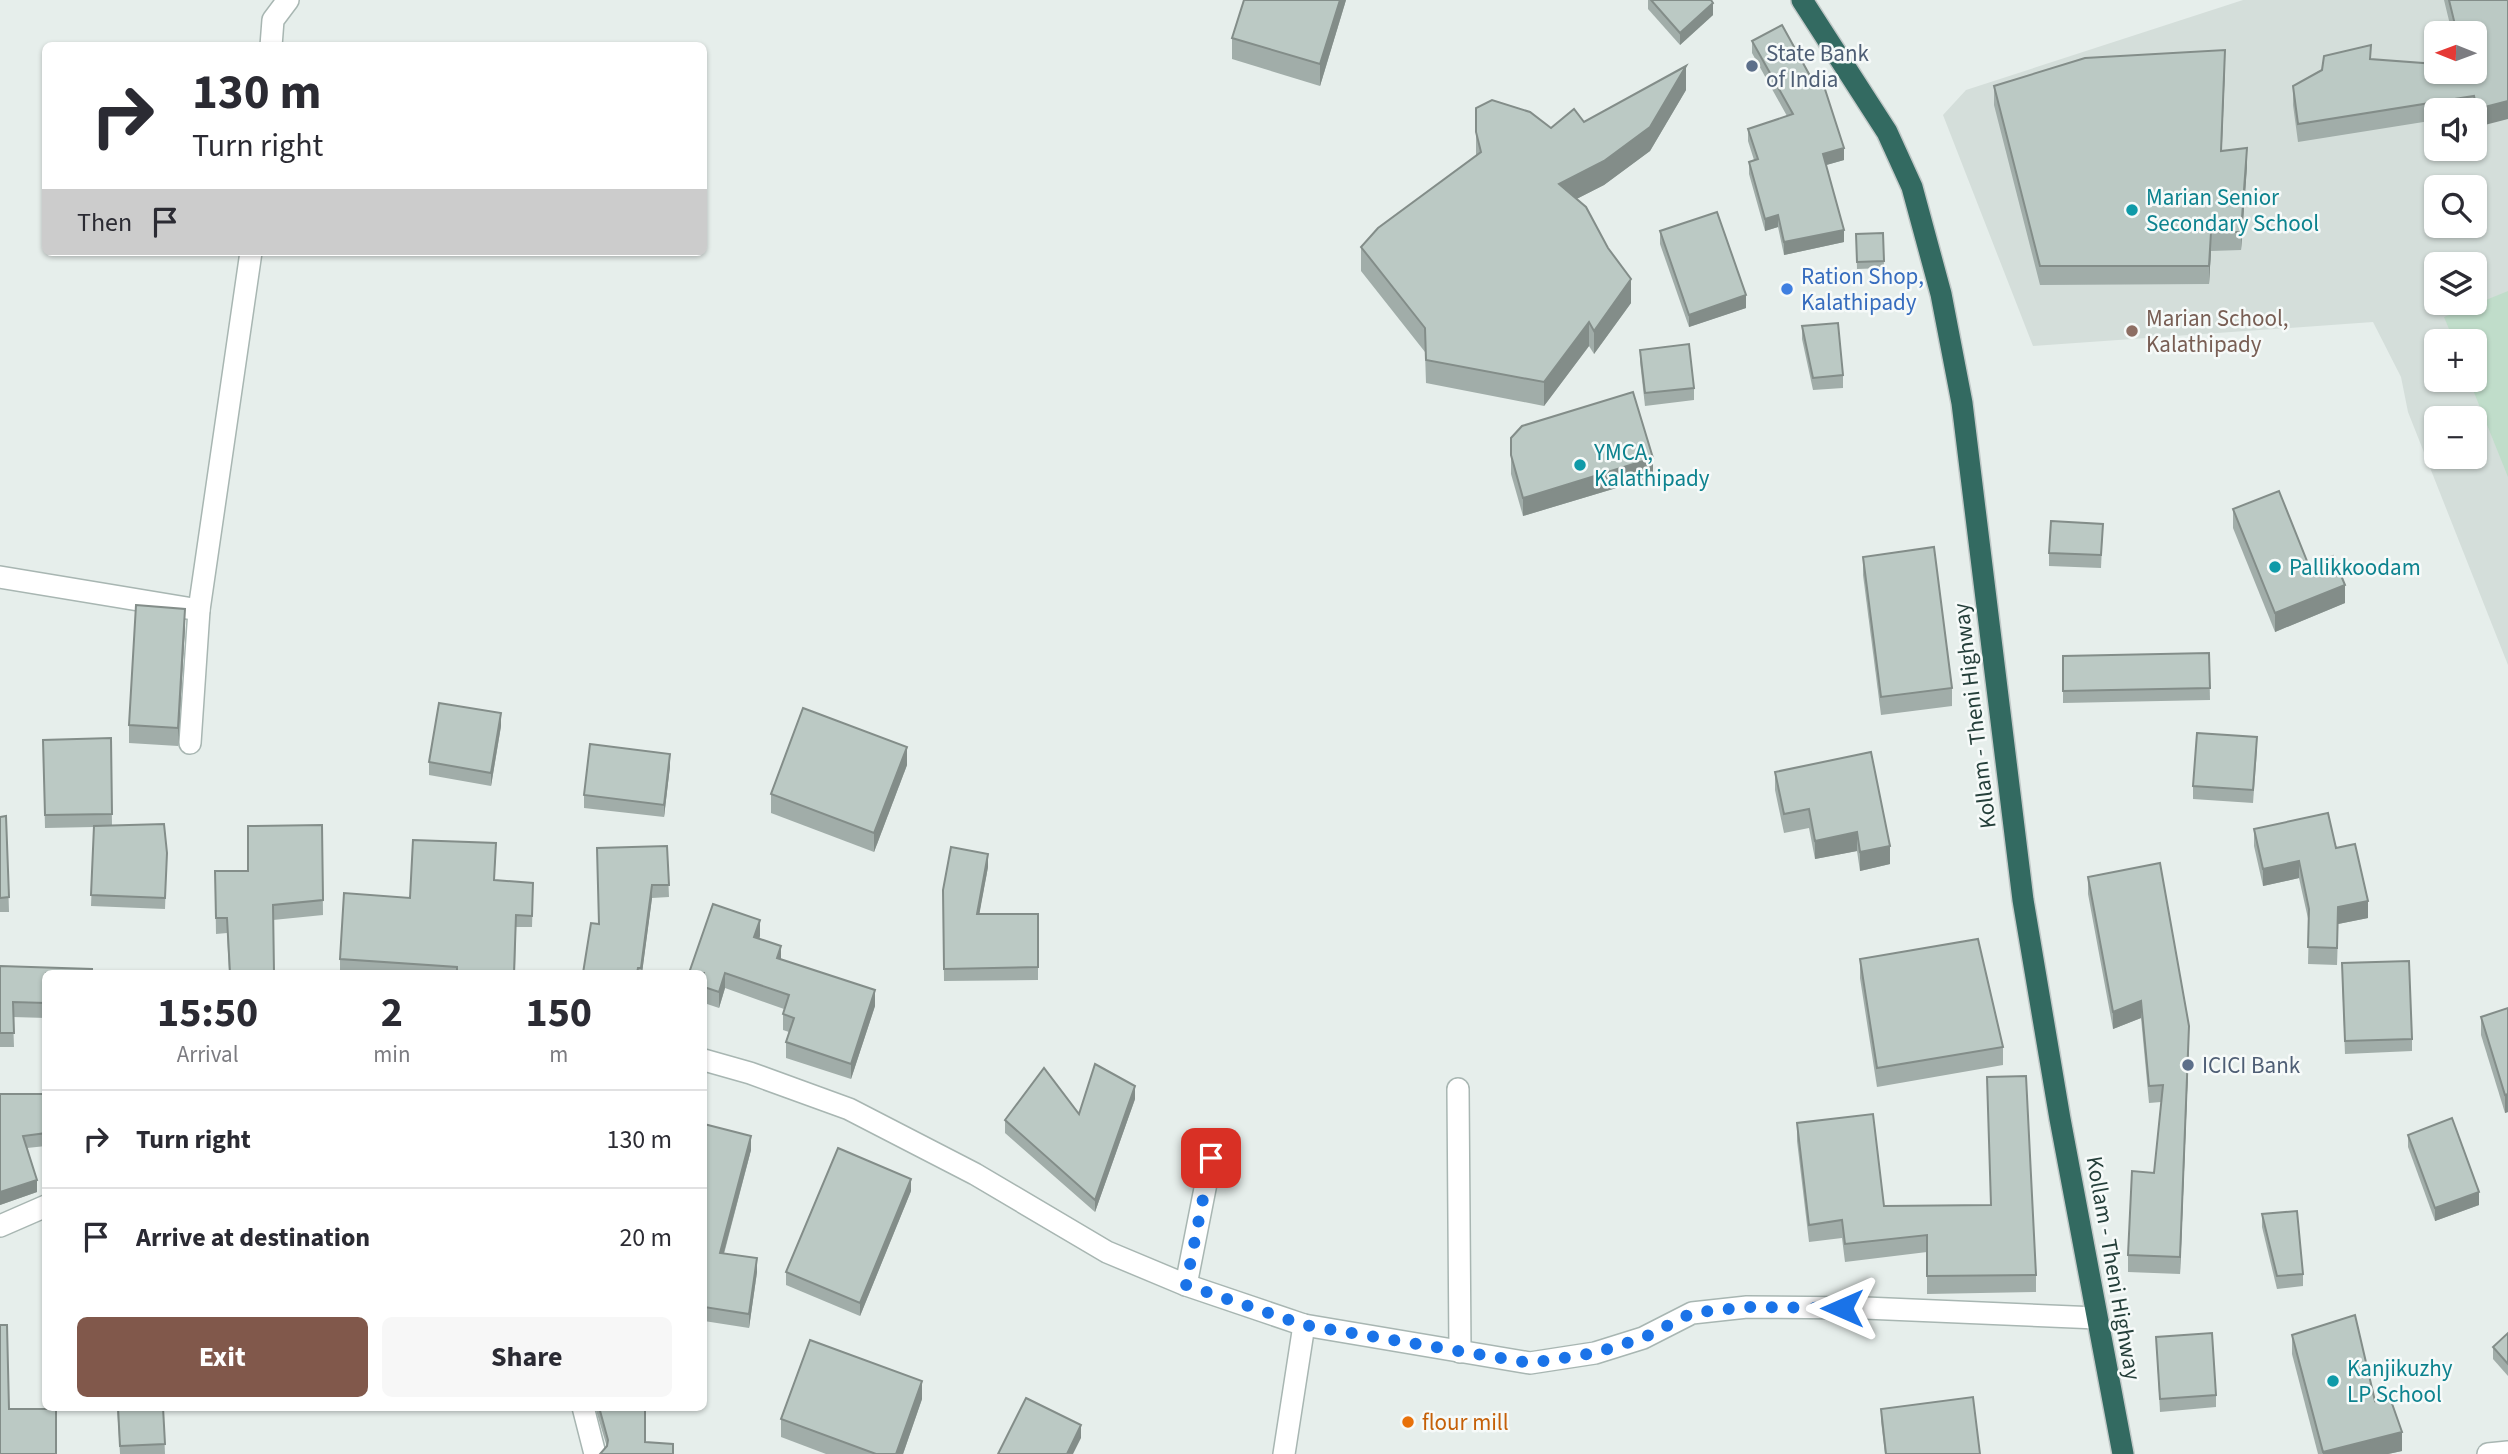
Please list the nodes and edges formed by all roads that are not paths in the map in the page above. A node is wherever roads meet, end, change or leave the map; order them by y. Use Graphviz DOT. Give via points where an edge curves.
graph roads {
  1 [pos="288,0"];
  2 [pos="1802,0"];
  3 [pos="271,42"];
  4 [pos="250,256"];
  5 [pos="0,578"];
  6 [pos="199,610"];
  7 [pos="190,743"];
  8 [pos="707,1061"];
  9 [pos="1458,1089"];
  10 [pos="1211,1158"];
  11 [pos="42,1208"];
  12 [pos="0,1226"];
  13 [pos="1186,1285"];
  14 [pos="2097,1318"];
  15 [pos="1304,1325"];
  16 [pos="1460,1352"];
  17 [pos="584,1411"];
  18 [pos="2508,1452"];
  19 [pos="595,1454"];
  20 [pos="1284,1454"];
  21 [pos="2123,1454"];
  22 [pos="2488,1454"];
  1 -- 3 [label="street" via="273,20"];
  2 -- 14 [label="highway, Kollam - Theni Highway" via="1887,132 1912,187 1941,294 1962,403 2023,900"];
  4 -- 6 [label="street"];
  5 -- 6 [label="street"];
  6 -- 7 [label="street"];
  8 -- 13 [label="street" via="849,1110 975,1174 1107,1252"];
  9 -- 16 [label="street"];
  10 -- 13 [label="street"];
  11 -- 12 [label="street"];
  13 -- 15 [label="street"];
  14 -- 16 [label="street" via="1748,1307 1692,1313 1643,1338 1582,1355 1530,1363"];
  14 -- 21 [label="highway, Kollam - Theni Highway"];
  15 -- 16 [label="street"];
  15 -- 20 [label="street"];
  17 -- 19 [label="street"];
  18 -- 22 [label="street"];
}
